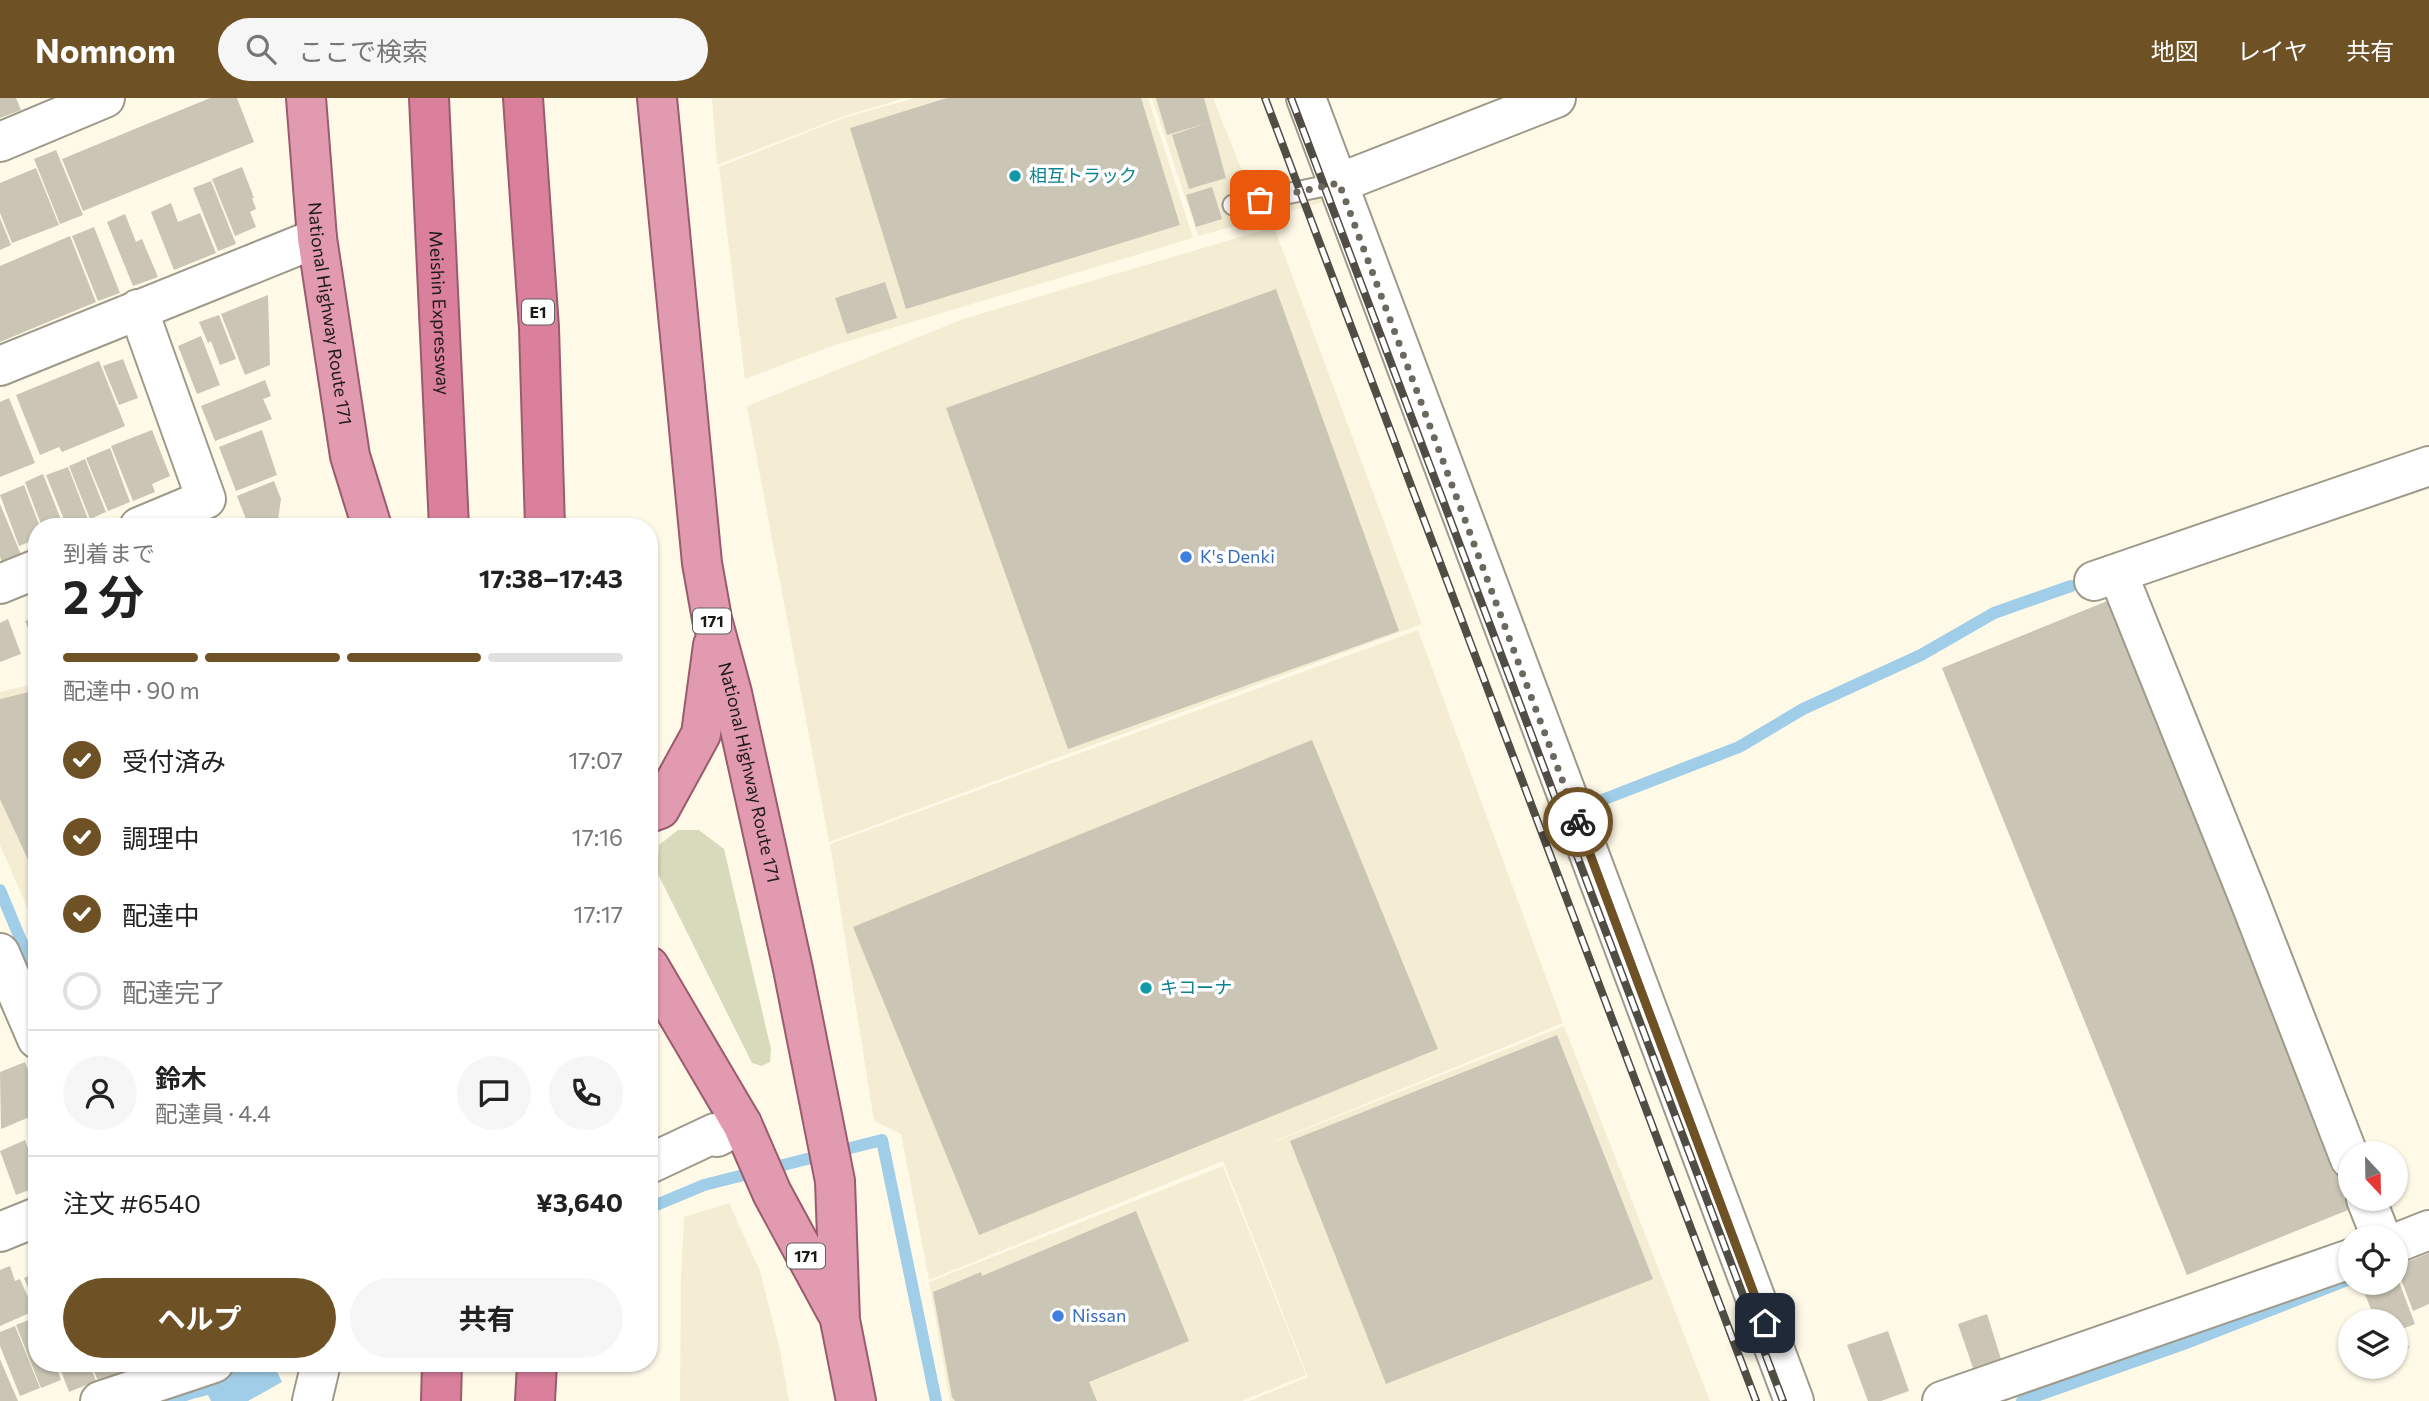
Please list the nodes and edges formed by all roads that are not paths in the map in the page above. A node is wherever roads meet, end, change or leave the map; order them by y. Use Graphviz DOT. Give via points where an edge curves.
graph roads {
  1 [pos="105,98"];
  2 [pos="306,98"];
  3 [pos="429,98"];
  4 [pos="523,98"];
  5 [pos="657,98"];
  6 [pos="1306,98"];
  7 [pos="1556,98"];
  8 [pos="0,142"];
  9 [pos="1339,183"];
  10 [pos="1233,205"];
  11 [pos="317,238"];
  12 [pos="138,309"];
  13 [pos="0,366"];
  14 [pos="2429,466"];
  15 [pos="161,518"];
  16 [pos="369,518"];
  17 [pos="449,518"];
  18 [pos="545,518"];
  19 [pos="28,573"];
  20 [pos="0,584"];
  21 [pos="715,629"];
  22 [pos="658,810"];
  23 [pos="0,953"];
  24 [pos="658,982"];
  25 [pos="22,1029"];
  26 [pos="749,1140"];
  27 [pos="2343,1141"];
  28 [pos="658,1160"];
  29 [pos="28,1221"];
  30 [pos="2429,1230"];
  31 [pos="0,1232"];
  32 [pos="2408,1238"];
  33 [pos="2338,1263"];
  34 [pos="840,1320"];
  35 [pos="180,1372"];
  36 [pos="319,1372"];
  37 [pos="442,1372"];
  38 [pos="537,1372"];
  39 [pos="100,1401"];
  40 [pos="312,1401"];
  41 [pos="441,1401"];
  42 [pos="535,1401"];
  43 [pos="856,1401"];
  44 [pos="1794,1401"];
  45 [pos="1942,1401"];
  1 -- 8 [label="street"];
  2 -- 11 [label="highway, National Highway Route 171"];
  3 -- 17 [label="highway, Meishin Expressway"];
  4 -- 18 [label="highway, E1" via="539,328"];
  5 -- 21 [label="highway, National Highway Route 171 / 171" via="702,563"];
  6 -- 9 [label="street"];
  7 -- 9 [label="street"];
  9 -- 10 [label="lane"];
  9 -- 44 [label="street"];
  11 -- 12 [label="street"];
  11 -- 16 [label="highway, National Highway Route 171" via="350,456"];
  12 -- 13 [label="street"];
  12 -- 15 [label="street" via="206,499"];
  14 -- 27 [label="street" via="2105,578 2249,899"];
  19 -- 20 [label="street"];
  21 -- 22 [label="highway" via="701,734"];
  21 -- 34 [label="highway, National Highway Route 171 / 171" via="735,704 835,1181"];
  23 -- 25 [label="street"];
  24 -- 26 [label="highway, National Highway Route 171 / 171"];
  26 -- 28 [label="street" via="717,1137 715,1133"];
  26 -- 34 [label="highway, National Highway Route 171 / 171"];
  29 -- 31 [label="street"];
  30 -- 32 [label="street"];
  33 -- 45 [label="street"];
  34 -- 43 [label="highway, National Highway Route 171 / 171"];
  35 -- 39 [label="street"];
  36 -- 40 [label="street"];
  37 -- 41 [label="highway"];
  38 -- 42 [label="highway"];
}
